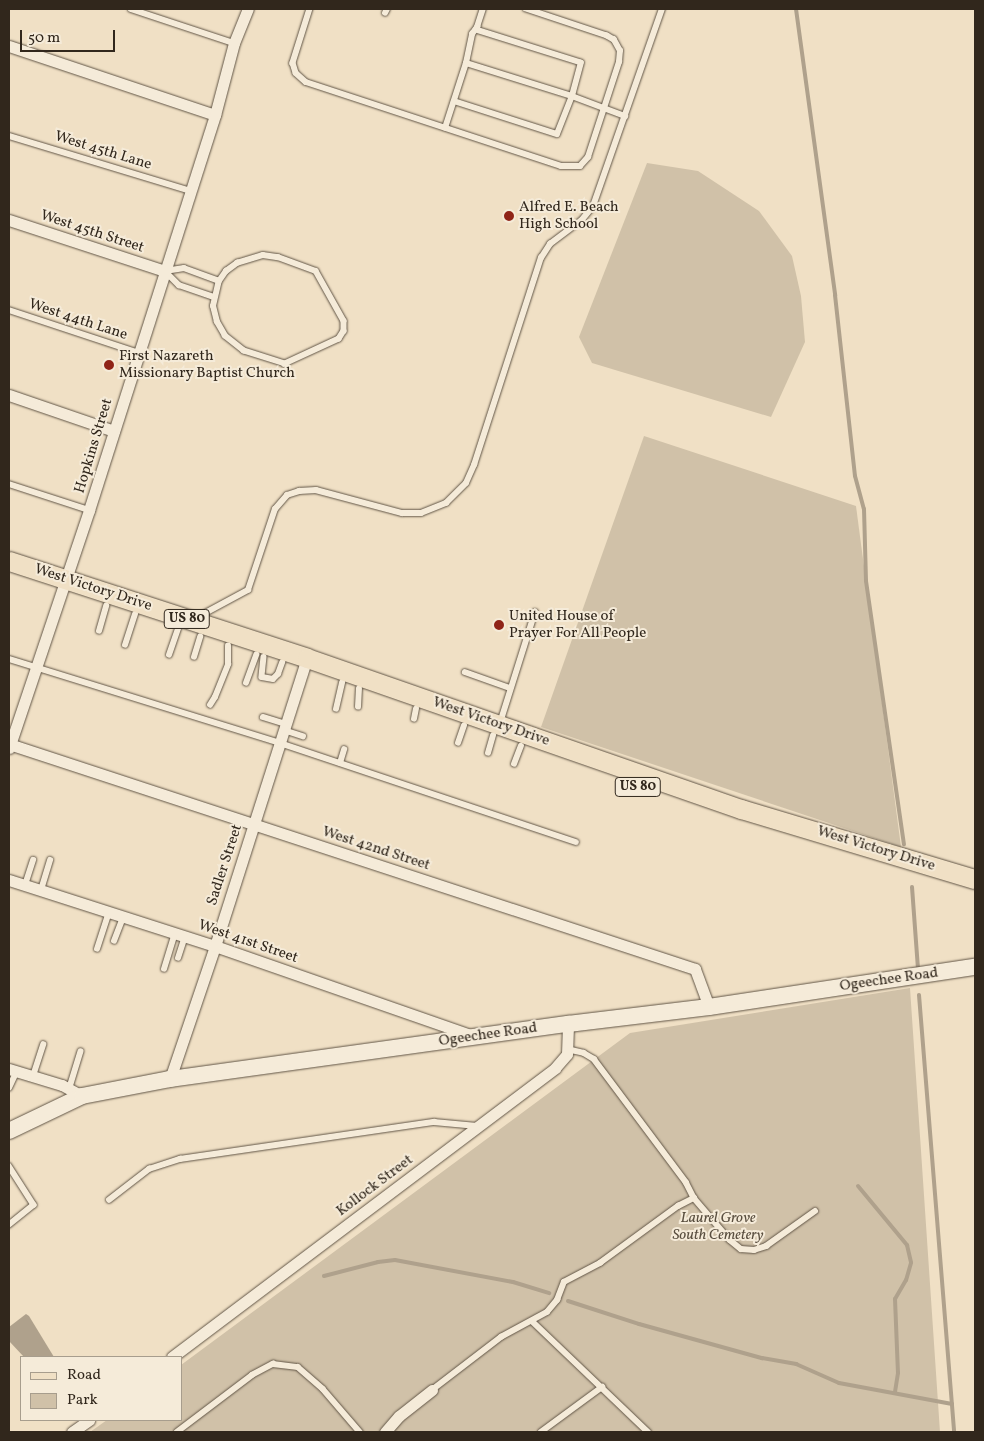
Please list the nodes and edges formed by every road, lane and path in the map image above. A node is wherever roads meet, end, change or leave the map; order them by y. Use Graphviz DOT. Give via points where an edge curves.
graph roads {
  1 [pos="131,9"];
  2 [pos="248,9"];
  3 [pos="310,9"];
  4 [pos="483,9"];
  5 [pos="526,9"];
  6 [pos="662,9"];
  7 [pos="476,30"];
  8 [pos="234,43"];
  9 [pos="9,46"];
  10 [pos="466,63"];
  11 [pos="572,96"];
  12 [pos="454,101"];
  13 [pos="604,108"];
  14 [pos="214,114"];
  15 [pos="625,116"];
  16 [pos="445,128"];
  17 [pos="9,136"];
  18 [pos="191,191"];
  19 [pos="9,220"];
  20 [pos="166,272"];
  21 [pos="219,281"];
  22 [pos="214,297"];
  23 [pos="9,310"];
  24 [pos="139,353"];
  25 [pos="9,396"];
  26 [pos="114,431"];
  27 [pos="9,484"];
  28 [pos="89,510"];
  29 [pos="9,560"];
  30 [pos="9,574"];
  31 [pos="64,586"];
  32 [pos="106,606"];
  33 [pos="535,612"];
  34 [pos="135,615"];
  35 [pos="190,629"];
  36 [pos="98,631"];
  37 [pos="125,645"];
  38 [pos="228,646"];
  39 [pos="169,655"];
  40 [pos="260,656"];
  41 [pos="194,657"];
  42 [pos="9,659"];
  43 [pos="306,664"];
  44 [pos="36,669"];
  45 [pos="466,672"];
  46 [pos="246,683"];
  47 [pos="510,688"];
  48 [pos="353,693"];
  49 [pos="210,705"];
  50 [pos="336,709"];
  51 [pos="263,718"];
  52 [pos="285,727"];
  53 [pos="303,736"];
  54 [pos="493,738"];
  55 [pos="280,743"];
  56 [pos="9,745"];
  57 [pos="520,746"];
  58 [pos="344,750"];
  59 [pos="340,763"];
  60 [pos="514,764"];
  61 [pos="254,824"];
  62 [pos="576,842"];
  63 [pos="33,860"];
  64 [pos="50,860"];
  65 [pos="975,879"];
  66 [pos="9,880"];
  67 [pos="25,885"];
  68 [pos="41,890"];
  69 [pos="975,892"];
  70 [pos="108,912"];
  71 [pos="123,917"];
  72 [pos="180,935"];
  73 [pos="114,941"];
  74 [pos="215,946"];
  75 [pos="97,949"];
  76 [pos="178,958"];
  77 [pos="975,967"];
  78 [pos="164,969"];
  79 [pos="709,1007"];
  80 [pos="568,1024"];
  81 [pos="476,1036"];
  82 [pos="43,1045"];
  83 [pos="567,1049"];
  84 [pos="80,1052"];
  85 [pos="13,1070"];
  86 [pos="33,1076"];
  87 [pos="170,1080"];
  88 [pos="9,1088"];
  89 [pos="75,1093"];
  90 [pos="479,1126"];
  91 [pos="9,1132"];
  92 [pos="9,1166"];
  93 [pos="694,1198"];
  94 [pos="109,1200"];
  95 [pos="814,1211"];
  96 [pos="9,1225"];
  97 [pos="532,1321"];
  98 [pos="173,1356"];
  99 [pos="602,1387"];
  100 [pos="432,1390"];
  101 [pos="88,1421"];
  102 [pos="72,1432"];
  103 [pos="177,1432"];
  104 [pos="360,1432"];
  105 [pos="385,1432"];
  106 [pos="541,1432"];
  107 [pos="648,1432"];
  1 -- 8 [label="lane"];
  2 -- 8 [label="street, Hopkins Street"];
  3 -- 16 [label="lane" via="293,63 300,78"];
  4 -- 7 [label="lane"];
  5 -- 13 [label="lane" via="614,40 620,57"];
  6 -- 15 [label="lane"];
  7 -- 10 [label="lane" via="472,34"];
  7 -- 11 [label="lane" via="581,63"];
  8 -- 14 [label="street, Hopkins Street"];
  9 -- 14 [label="street"];
  10 -- 11 [label="lane"];
  10 -- 12 [label="lane"];
  11 -- 12 [label="lane" via="557,134"];
  11 -- 13 [label="lane"];
  12 -- 16 [label="lane"];
  13 -- 15 [label="lane"];
  13 -- 16 [label="lane" via="588,157 580,166 574,167 562,166"];
  14 -- 18 [label="street, Hopkins Street"];
  15 -- 35 [label="lane" via="593,206 581,221 550,244 541,258 474,465 459,492 438,508 411,514 316,490 287,495 274,509 248,590"];
  17 -- 18 [label="lane, West 45th Lane"];
  18 -- 20 [label="street, Hopkins Street"];
  19 -- 20 [label="street, West 45th Street"];
  20 -- 21 [label="lane" via="184,268"];
  20 -- 22 [label="lane" via="179,285"];
  20 -- 24 [label="street, Hopkins Street"];
  21 -- 22 [label="lane"];
  21 -- 22 [label="lane" via="237,263 257,256 278,257 311,268 320,275 341,315 344,331 339,339 290,363 280,363 244,351 230,342 217,322"];
  23 -- 24 [label="lane, West 44th Lane"];
  24 -- 26 [label="street, Hopkins Street"];
  25 -- 26 [label="street"];
  26 -- 28 [label="street, Hopkins Street"];
  27 -- 28 [label="lane"];
  28 -- 31 [label="street, Hopkins Street"];
  29 -- 31 [label="main road, West Victory Drive / US 80"];
  30 -- 31 [label="main road, West Victory Drive / US 80"];
  31 -- 32 [label="main road, West Victory Drive / US 80"];
  31 -- 35 [label="main road, West Victory Drive / US 80"];
  31 -- 44 [label="street, Hopkins Street"];
  32 -- 34 [label="main road, West Victory Drive / US 80"];
  32 -- 36 [label="lane"];
  33 -- 47 [label="lane"];
  34 -- 35 [label="main road, West Victory Drive / US 80"];
  34 -- 37 [label="lane"];
  35 -- 38 [label="main road, West Victory Drive / US 80"];
  35 -- 39 [label="lane"];
  35 -- 41 [label="lane"];
  35 -- 43 [label="main road, West Victory Drive / US 80"];
  38 -- 40 [label="main road, West Victory Drive / US 80"];
  38 -- 49 [label="lane" via="228,664"];
  40 -- 43 [label="main road, West Victory Drive / US 80" via="282,663"];
  40 -- 46 [label="lane"];
  42 -- 44 [label="lane"];
  43 -- 48 [label="main road, West Victory Drive / US 80"];
  43 -- 52 [label="street, Sadler Street"];
  43 -- 54 [label="main road, West Victory Drive / US 80"];
  44 -- 55 [label="lane"];
  44 -- 56 [label="street, Hopkins Street"];
  45 -- 47 [label="lane"];
  47 -- 54 [label="lane"];
  48 -- 50 [label="lane"];
  48 -- 54 [label="main road, West Victory Drive / US 80" via="415,714 461,735"];
  51 -- 52 [label="lane"];
  52 -- 53 [label="lane"];
  52 -- 55 [label="street, Sadler Street"];
  54 -- 57 [label="main road, West Victory Drive / US 80"];
  54 -- 65 [label="main road, West Victory Drive / US 80"];
  55 -- 59 [label="lane"];
  55 -- 61 [label="street, Sadler Street"];
  56 -- 61 [label="street, West 42nd Street"];
  57 -- 60 [label="lane"];
  57 -- 69 [label="main road, West Victory Drive / US 80" via="737,821"];
  58 -- 59 [label="lane"];
  59 -- 62 [label="lane"];
  61 -- 74 [label="street, Sadler Street"];
  61 -- 79 [label="street, West 42nd Street" via="695,968"];
  63 -- 67 [label="lane"];
  64 -- 68 [label="lane"];
  66 -- 67 [label="street, West 41st Street"];
  67 -- 68 [label="street, West 41st Street"];
  68 -- 70 [label="street, West 41st Street"];
  70 -- 71 [label="street, West 41st Street"];
  70 -- 75 [label="lane"];
  71 -- 72 [label="street, West 41st Street"];
  71 -- 73 [label="lane"];
  72 -- 74 [label="street, West 41st Street"];
  72 -- 76 [label="lane"];
  72 -- 78 [label="lane"];
  74 -- 81 [label="street, West 41st Street"];
  74 -- 87 [label="street, Sadler Street"];
  77 -- 79 [label="street, Ogeechee Road"];
  79 -- 80 [label="street, Ogeechee Road"];
  80 -- 81 [label="street, Ogeechee Road"];
  80 -- 83 [label="street"];
  81 -- 87 [label="street, Ogeechee Road"];
  82 -- 86 [label="lane"];
  83 -- 90 [label="street, Kollock Street" via="567,1054 555,1068"];
  83 -- 93 [label="lane" via="594,1059 686,1182"];
  84 -- 89 [label="lane"];
  85 -- 86 [label="street"];
  85 -- 88 [label="lane"];
  86 -- 89 [label="street"];
  87 -- 89 [label="street, Ogeechee Road"];
  89 -- 91 [label="street, Ogeechee Road"];
  90 -- 94 [label="lane" via="434,1122 180,1159 149,1170"];
  90 -- 98 [label="street, Kollock Street"];
  92 -- 96 [label="lane" via="33,1202 33,1208"];
  93 -- 95 [label="lane" via="741,1249 754,1250 766,1246"];
  93 -- 97 [label="lane" via="678,1206 600,1263 564,1282 557,1300 547,1312"];
  97 -- 99 [label="lane"];
  97 -- 100 [label="lane" via="501,1337"];
  99 -- 106 [label="lane"];
  99 -- 107 [label="lane"];
  100 -- 105 [label="street" via="399,1416"];
  101 -- 102 [label="street"];
  103 -- 104 [label="lane" via="252,1375 273,1364 298,1366"];
}
